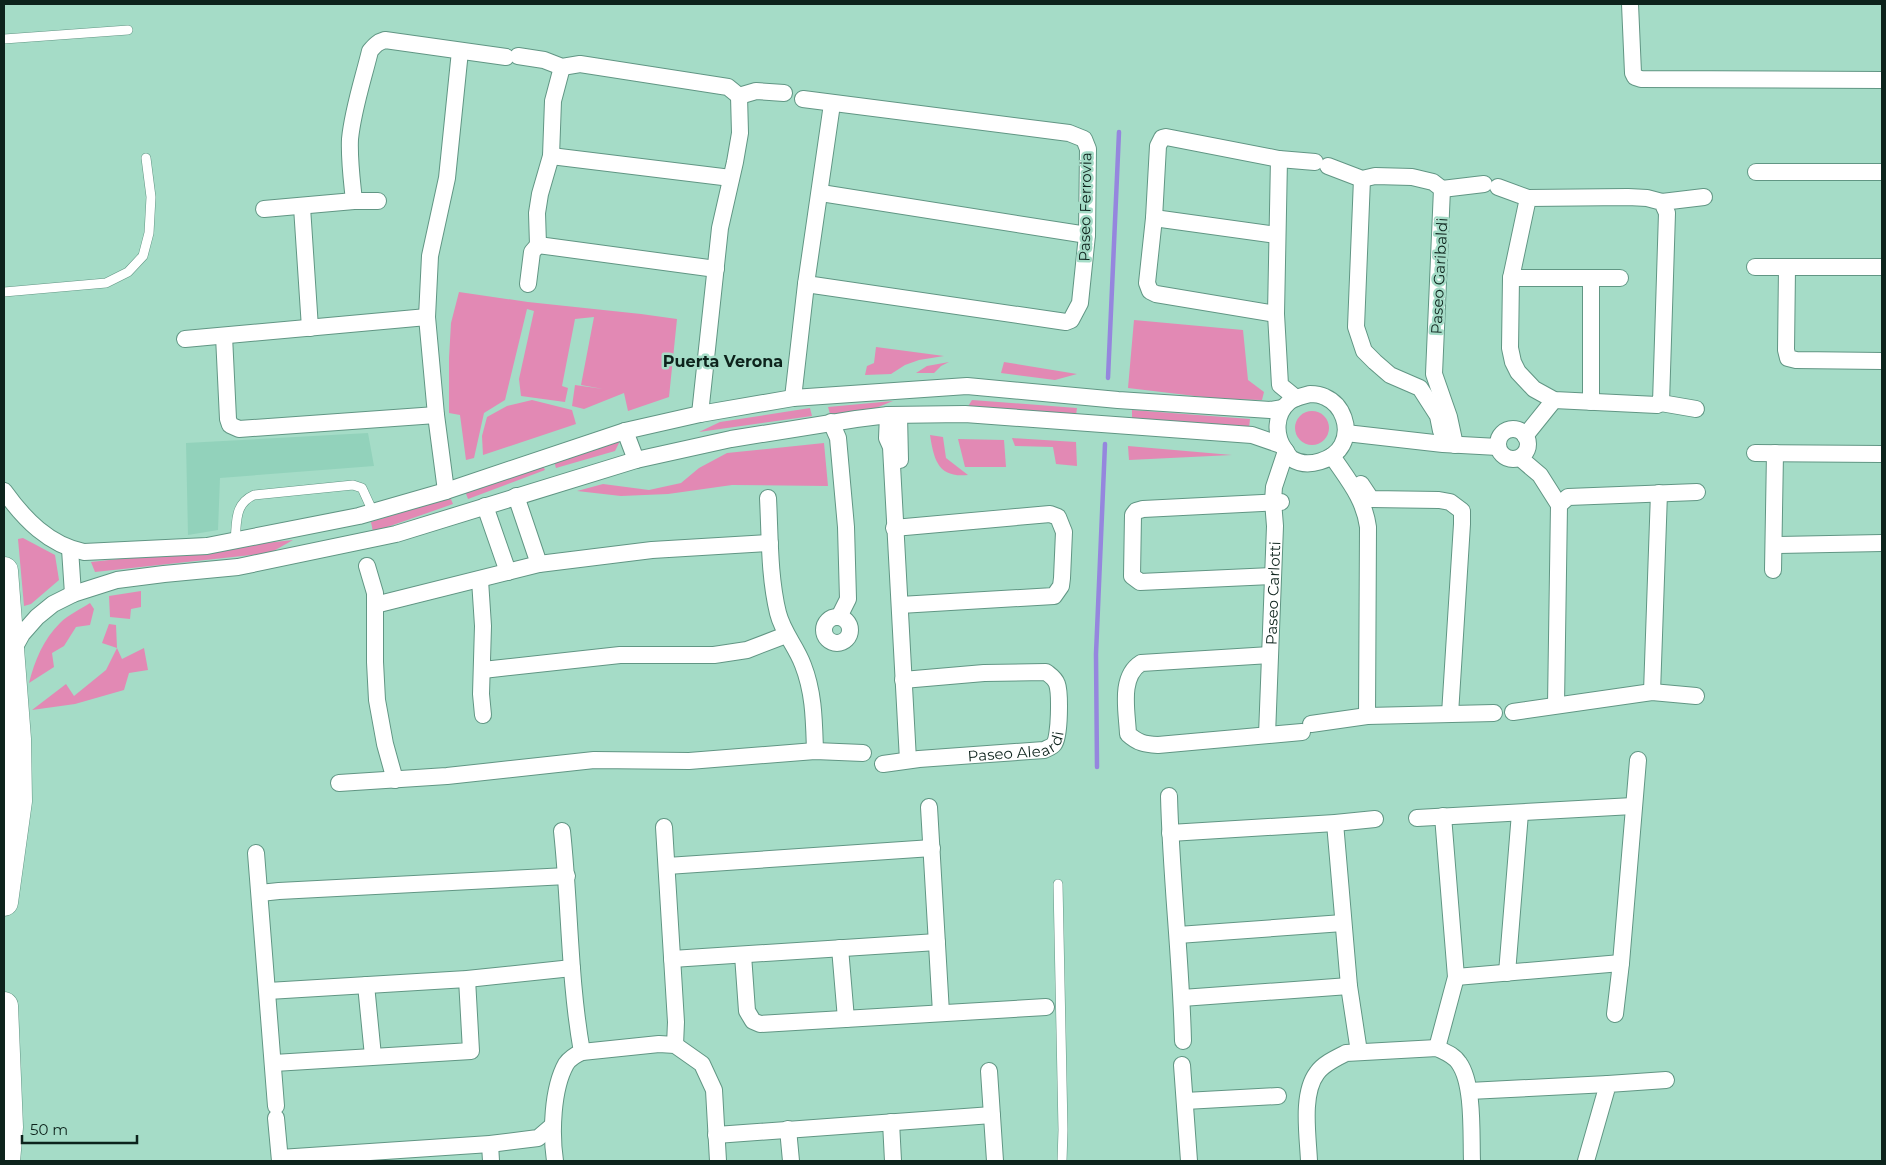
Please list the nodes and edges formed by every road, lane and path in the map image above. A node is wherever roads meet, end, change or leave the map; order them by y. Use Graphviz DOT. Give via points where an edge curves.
graph roads {
  1 [pos="1630,4"];
  2 [pos="128,30"];
  3 [pos="4,39"];
  4 [pos="460,51"];
  5 [pos="562,67"];
  6 [pos="1882,80"];
  7 [pos="784,93"];
  8 [pos="739,96"];
  9 [pos="803,99"];
  10 [pos="832,104"];
  11 [pos="551,156"];
  12 [pos="146,158"];
  13 [pos="1279,159"];
  14 [pos="1756,172"];
  15 [pos="1882,172"];
  16 [pos="731,178"];
  17 [pos="1362,179"];
  18 [pos="1442,189"];
  19 [pos="821,193"];
  20 [pos="1528,198"];
  21 [pos="1704,198"];
  22 [pos="354,201"];
  23 [pos="378,201"];
  24 [pos="1662,202"];
  25 [pos="302,206"];
  26 [pos="264,209"];
  27 [pos="1154,218"];
  28 [pos="1087,235"];
  29 [pos="1277,235"];
  30 [pos="538,245"];
  31 [pos="1755,267"];
  32 [pos="1882,267"];
  33 [pos="1787,268"];
  34 [pos="716,269"];
  35 [pos="1511,278"];
  36 [pos="1590,278"];
  37 [pos="1620,278"];
  38 [pos="528,284"];
  39 [pos="806,284"];
  40 [pos="4,292"];
  41 [pos="1276,314"];
  42 [pos="427,317"];
  43 [pos="310,328"];
  44 [pos="224,336"];
  45 [pos="185,339"];
  46 [pos="1882,361"];
  47 [pos="1434,374"];
  48 [pos="967,386"];
  49 [pos="1420,388"];
  50 [pos="1549,397"];
  51 [pos="793,398"];
  52 [pos="1591,402"];
  53 [pos="1290,403"];
  54 [pos="1661,403"];
  55 [pos="1696,409"];
  56 [pos="700,414"];
  57 [pos="965,414"];
  58 [pos="436,415"];
  59 [pos="894,415"];
  60 [pos="831,422"];
  61 [pos="625,431"];
  62 [pos="1346,433"];
  63 [pos="1521,433"];
  64 [pos="1449,444"];
  65 [pos="1498,447"];
  66 [pos="1286,452"];
  67 [pos="1336,452"];
  68 [pos="1755,453"];
  69 [pos="1775,453"];
  70 [pos="1882,454"];
  71 [pos="1520,458"];
  72 [pos="636,460"];
  73 [pos="4,491"];
  74 [pos="446,491"];
  75 [pos="1698,492"];
  76 [pos="1659,493"];
  77 [pos="516,496"];
  78 [pos="768,498"];
  79 [pos="1277,502"];
  80 [pos="1367,502"];
  81 [pos="1560,505"];
  82 [pos="485,506"];
  83 [pos="366,514"];
  84 [pos="899,528"];
  85 [pos="367,540"];
  86 [pos="235,541"];
  87 [pos="770,543"];
  88 [pos="1882,543"];
  89 [pos="1774,545"];
  90 [pos="70,549"];
  91 [pos="539,564"];
  92 [pos="367,566"];
  93 [pos="1773,570"];
  94 [pos="4,571"];
  95 [pos="508,572"];
  96 [pos="1273,576"];
  97 [pos="480,580"];
  98 [pos="74,594"];
  99 [pos="375,605"];
  100 [pos="905,605"];
  101 [pos="839,617"];
  102 [pos="786,635"];
  103 [pos="11,654"];
  104 [pos="1270,655"];
  105 [pos="483,670"];
  106 [pos="908,680"];
  107 [pos="1652,692"];
  108 [pos="1696,696"];
  109 [pos="1556,705"];
  110 [pos="1513,712"];
  111 [pos="1494,713"];
  112 [pos="1450,714"];
  113 [pos="483,715"];
  114 [pos="1367,716"];
  115 [pos="1267,735"];
  116 [pos="815,751"];
  117 [pos="863,753"];
  118 [pos="914,760"];
  119 [pos="1638,760"];
  120 [pos="883,764"];
  121 [pos="395,780"];
  122 [pos="340,783"];
  123 [pos="1169,796"];
  124 [pos="1634,806"];
  125 [pos="929,807"];
  126 [pos="1520,813"];
  127 [pos="1443,816"];
  128 [pos="1417,818"];
  129 [pos="1376,820"];
  130 [pos="1335,824"];
  131 [pos="664,827"];
  132 [pos="562,832"];
  133 [pos="1170,832"];
  134 [pos="932,848"];
  135 [pos="256,853"];
  136 [pos="667,866"];
  137 [pos="567,876"];
  138 [pos="1058,884"];
  139 [pos="260,893"];
  140 [pos="4,902"];
  141 [pos="1343,923"];
  142 [pos="1178,935"];
  143 [pos="937,942"];
  144 [pos="840,948"];
  145 [pos="743,955"];
  146 [pos="672,959"];
  147 [pos="1621,963"];
  148 [pos="572,968"];
  149 [pos="1507,973"];
  150 [pos="1456,977"];
  151 [pos="467,979"];
  152 [pos="366,985"];
  153 [pos="1349,986"];
  154 [pos="268,991"];
  155 [pos="1182,998"];
  156 [pos="4,1006"];
  157 [pos="1046,1007"];
  158 [pos="941,1013"];
  159 [pos="1615,1014"];
  160 [pos="846,1019"];
  161 [pos="1183,1041"];
  162 [pos="675,1045"];
  163 [pos="1437,1048"];
  164 [pos="582,1052"];
  165 [pos="1359,1052"];
  166 [pos="373,1056"];
  167 [pos="274,1063"];
  168 [pos="1182,1065"];
  169 [pos="989,1071"];
  170 [pos="1666,1080"];
  171 [pos="1608,1084"];
  172 [pos="1469,1090"];
  173 [pos="1278,1096"];
  174 [pos="1185,1101"];
  175 [pos="992,1115"];
  176 [pos="891,1122"];
  177 [pos="552,1126"];
  178 [pos="788,1129"];
  179 [pos="716,1134"];
  180 [pos="490,1152"];
  181 [pos="387,1155"];
  182 [pos="554,1156"];
  183 [pos="280,1159"];
  184 [pos="6,1161"];
  185 [pos="718,1161"];
  186 [pos="791,1161"];
  187 [pos="893,1161"];
  188 [pos="995,1161"];
  189 [pos="1062,1161"];
  190 [pos="1190,1161"];
  191 [pos="1310,1161"];
  192 [pos="1472,1161"];
  193 [pos="1586,1161"];
  1 -- 6 [label="street" via="1633,73 1641,79"];
  2 -- 3 [label="lane"];
  4 -- 5 [label="street" via="544,60"];
  4 -- 22 [label="street" via="386,40 374,45 350,139"];
  4 -- 42 [label="street" via="447,178 430,256"];
  5 -- 8 [label="street" via="580,64 728,87"];
  5 -- 11 [label="street" via="553,102"];
  7 -- 8 [label="street" via="756,91"];
  8 -- 16 [label="street" via="740,133"];
  9 -- 10 [label="street"];
  10 -- 19 [label="street"];
  10 -- 28 [label="street, Paseo Ferrovia" via="1069,133 1084,140 1088,149"];
  11 -- 16 [label="street"];
  11 -- 30 [label="street" via="537,213"];
  12 -- 40 [label="lane" via="149,233 143,256 128,272 106,283"];
  13 -- 17 [label="street" via="1321,164"];
  13 -- 27 [label="street" via="1162,138 1158,146"];
  13 -- 29 [label="street"];
  14 -- 15 [label="street"];
  16 -- 34 [label="street" via="720,228"];
  17 -- 18 [label="street" via="1412,177 1433,182"];
  17 -- 49 [label="street" via="1356,327 1359,340 1364,351 1390,375"];
  18 -- 20 [label="street" via="1491,186"];
  18 -- 47 [label="street, Paseo Garibaldi"];
  19 -- 28 [label="street"];
  19 -- 39 [label="street"];
  20 -- 24 [label="street" via="1647,198"];
  20 -- 35 [label="street"];
  21 -- 24 [label="street"];
  22 -- 23 [label="street"];
  22 -- 25 [label="street"];
  24 -- 54 [label="street" via="1666,213"];
  25 -- 26 [label="street"];
  25 -- 43 [label="street"];
  27 -- 29 [label="street"];
  27 -- 41 [label="street" via="1147,283 1153,293"];
  28 -- 39 [label="street, Paseo Ferrovia" via="1080,303 1071,320 1066,322"];
  29 -- 41 [label="street"];
  30 -- 34 [label="street"];
  30 -- 38 [label="street" via="532,252"];
  31 -- 33 [label="street"];
  32 -- 33 [label="street"];
  33 -- 46 [label="street" via="1788,358"];
  34 -- 56 [label="street"];
  35 -- 36 [label="street"];
  35 -- 50 [label="street" via="1510,348 1513,362 1526,381"];
  36 -- 37 [label="street"];
  36 -- 52 [label="street"];
  39 -- 51 [label="street"];
  41 -- 53 [label="street" via="1280,385"];
  42 -- 43 [label="street"];
  42 -- 58 [label="street"];
  43 -- 44 [label="street"];
  44 -- 45 [label="street"];
  44 -- 58 [label="street" via="228,419 230,424 239,428"];
  47 -- 49 [label="street"];
  47 -- 64 [label="street, Paseo Garibaldi" via="1449,416"];
  48 -- 51 [label="street"];
  48 -- 53 [label="street" via="1270,410"];
  48 -- 57 [label="street"];
  49 -- 64 [label="street" via="1438,416"];
  50 -- 52 [label="street"];
  50 -- 63 [label="street" via="1529,416"];
  51 -- 56 [label="street"];
  52 -- 54 [label="street"];
  53 -- 62 [label="street" via="1310,394 1325,396 1338,405 1345,418"];
  53 -- 66 [label="street" via="1278,420 1277,433"];
  54 -- 55 [label="street"];
  56 -- 61 [label="street"];
  57 -- 59 [label="street"];
  57 -- 66 [label="street" via="1252,435"];
  58 -- 74 [label="street"];
  59 -- 60 [label="street"];
  59 -- 84 [label="street" via="887,438 891,447"];
  60 -- 72 [label="street"];
  60 -- 101 [label="street" via="838,438 846,527 848,599"];
  61 -- 72 [label="street"];
  61 -- 74 [label="street"];
  62 -- 64 [label="street"];
  62 -- 67 [label="street"];
  63 -- 65 [label="street" via="1507,430 1502,433"];
  63 -- 71 [label="street" via="1527,441 1527,450"];
  64 -- 65 [label="street"];
  65 -- 71 [label="street" via="1506,458"];
  66 -- 67 [label="street" via="1305,462 1316,463"];
  66 -- 79 [label="street" via="1274,488"];
  67 -- 80 [label="street"];
  68 -- 69 [label="street"];
  69 -- 70 [label="street"];
  69 -- 89 [label="street"];
  71 -- 81 [label="street" via="1540,475"];
  72 -- 77 [label="street"];
  73 -- 90 [label="street" via="29,523"];
  74 -- 83 [label="street"];
  75 -- 76 [label="street"];
  76 -- 81 [label="street" via="1568,497"];
  76 -- 107 [label="street"];
  77 -- 82 [label="street"];
  77 -- 91 [label="street"];
  78 -- 87 [label="street"];
  79 -- 96 [label="street, Paseo Carlotti"];
  79 -- 96 [label="street" via="1143,509 1132,515 1132,576 1140,582"];
  80 -- 112 [label="street" via="1439,500 1450,502 1462,512"];
  80 -- 114 [label="street"];
  81 -- 109 [label="street"];
  82 -- 85 [label="street"];
  82 -- 95 [label="street"];
  83 -- 85 [label="street"];
  83 -- 86 [label="street"];
  83 -- 86 [label="lane" via="362,488 353,485 254,495 241,504"];
  84 -- 100 [label="street"];
  84 -- 100 [label="street" via="1050,514 1058,517 1064,532 1061,586 1054,596"];
  85 -- 98 [label="street" via="238,567 117,580"];
  86 -- 90 [label="street" via="206,546 84,552"];
  87 -- 91 [label="street" via="627,552"];
  87 -- 102 [label="street" via="778,613"];
  88 -- 89 [label="street"];
  89 -- 93 [label="street"];
  90 -- 98 [label="street"];
  91 -- 95 [label="street"];
  92 -- 99 [label="street"];
  94 -- 103 [label="highway"];
  95 -- 97 [label="street"];
  96 -- 104 [label="street, Paseo Carlotti"];
  97 -- 99 [label="street"];
  97 -- 105 [label="street"];
  98 -- 103 [label="street" via="53,604 37,617"];
  99 -- 121 [label="street" via="377,700 384,744"];
  100 -- 106 [label="street"];
  102 -- 105 [label="street" via="747,650 714,655 620,655"];
  102 -- 116 [label="street" via="810,683"];
  103 -- 140 [label="highway" via="18,801"];
  104 -- 115 [label="street, Paseo Carlotti"];
  104 -- 115 [label="street" via="1141,663 1133,668 1127,685 1128,734 1136,742"];
  105 -- 113 [label="street"];
  106 -- 118 [label="street"];
  106 -- 118 [label="street, Paseo Aleardi" via="984,673 1046,672 1057,684 1059,694 1057,738 1049,748"];
  107 -- 108 [label="street"];
  107 -- 109 [label="street"];
  109 -- 110 [label="street"];
  111 -- 112 [label="street"];
  112 -- 114 [label="street"];
  114 -- 115 [label="street"];
  116 -- 117 [label="street"];
  116 -- 121 [label="street" via="689,761 594,760"];
  118 -- 120 [label="street, Paseo Aleardi"];
  119 -- 124 [label="street"];
  121 -- 122 [label="street"];
  123 -- 133 [label="street"];
  124 -- 126 [label="street"];
  124 -- 147 [label="street"];
  125 -- 134 [label="street"];
  126 -- 127 [label="street"];
  126 -- 149 [label="street"];
  127 -- 128 [label="street"];
  127 -- 150 [label="street"];
  129 -- 130 [label="street"];
  130 -- 133 [label="street"];
  130 -- 141 [label="street"];
  131 -- 136 [label="street"];
  132 -- 137 [label="street"];
  133 -- 142 [label="street"];
  134 -- 136 [label="street"];
  134 -- 143 [label="street"];
  135 -- 139 [label="street"];
  136 -- 146 [label="street"];
  137 -- 139 [label="street"];
  137 -- 148 [label="street"];
  138 -- 189 [label="lane"];
  139 -- 154 [label="street"];
  141 -- 142 [label="street"];
  141 -- 153 [label="street"];
  142 -- 155 [label="street"];
  143 -- 144 [label="street"];
  143 -- 158 [label="street"];
  144 -- 145 [label="street"];
  144 -- 160 [label="street"];
  145 -- 146 [label="street"];
  145 -- 160 [label="street" via="747,1011 753,1021 769,1024"];
  146 -- 162 [label="street"];
  147 -- 149 [label="street"];
  147 -- 159 [label="street"];
  148 -- 151 [label="street"];
  148 -- 164 [label="street"];
  149 -- 150 [label="street"];
  150 -- 163 [label="street"];
  151 -- 152 [label="street"];
  151 -- 166 [label="street" via="471,1051"];
  152 -- 154 [label="street"];
  152 -- 166 [label="street"];
  153 -- 155 [label="street"];
  153 -- 165 [label="street"];
  154 -- 167 [label="street"];
  155 -- 161 [label="street"];
  156 -- 184 [label="highway" via="9,1127"];
  157 -- 158 [label="street"];
  158 -- 160 [label="street"];
  162 -- 164 [label="street"];
  162 -- 179 [label="street" via="702,1064 714,1090"];
  163 -- 165 [label="street"];
  163 -- 172 [label="street" via="1459,1062"];
  164 -- 177 [label="street" via="573,1056 561,1076"];
  165 -- 191 [label="street" via="1346,1053 1334,1059 1317,1072 1309,1089"];
  166 -- 167 [label="street"];
  167 -- 183 [label="street"];
  168 -- 174 [label="street"];
  169 -- 175 [label="street"];
  170 -- 171 [label="street"];
  171 -- 172 [label="street"];
  171 -- 193 [label="street"];
  172 -- 192 [label="street"];
  173 -- 174 [label="street"];
  174 -- 190 [label="street"];
  175 -- 176 [label="street"];
  175 -- 188 [label="street"];
  176 -- 178 [label="street"];
  176 -- 187 [label="street"];
  177 -- 180 [label="street" via="538,1138"];
  177 -- 182 [label="street"];
  178 -- 179 [label="street"];
  178 -- 186 [label="street"];
  179 -- 185 [label="street"];
  180 -- 181 [label="street"];
  180 -- 182 [label="street" via="536,1145"];
  181 -- 183 [label="street"];
}
